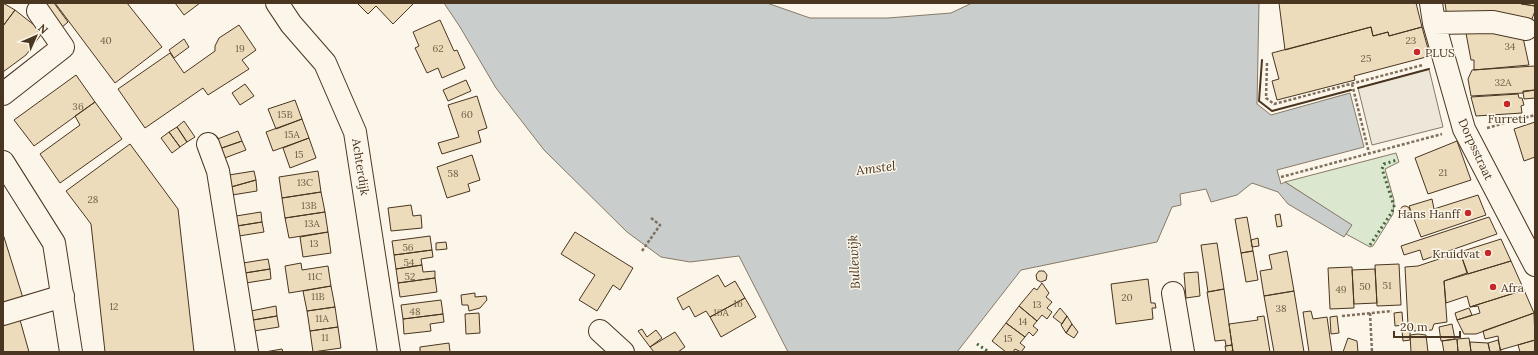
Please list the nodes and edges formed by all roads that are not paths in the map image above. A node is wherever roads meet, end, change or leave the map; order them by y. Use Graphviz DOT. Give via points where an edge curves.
graph roads {
  1 [pos="277,3"];
  2 [pos="38,11"];
  3 [pos="1432,13"];
  4 [pos="1526,29"];
  5 [pos="3,94"];
  6 [pos="208,144"];
  7 [pos="3,162"];
  8 [pos="1535,265"];
  9 [pos="1173,293"];
  10 [pos="63,296"];
  11 [pos="3,314"];
  12 [pos="600,331"];
  13 [pos="71,352"];
  14 [pos="247,352"];
  15 [pos="389,352"];
  16 [pos="623,352"];
  17 [pos="1183,352"];
  1 -- 15 [label="street, Achterdijk" via="291,24 325,63 356,132"];
  2 -- 5 [label="street" via="63,47"];
  3 -- 4 [label="street"];
  3 -- 8 [label="street, Dorpsstraat" via="1465,131"];
  6 -- 14 [label="street" via="218,171"];
  7 -- 10 [label="street" via="54,243"];
  9 -- 17 [label="street"];
  10 -- 11 [label="street"];
  10 -- 13 [label="street"];
  12 -- 16 [label="street"];
}
